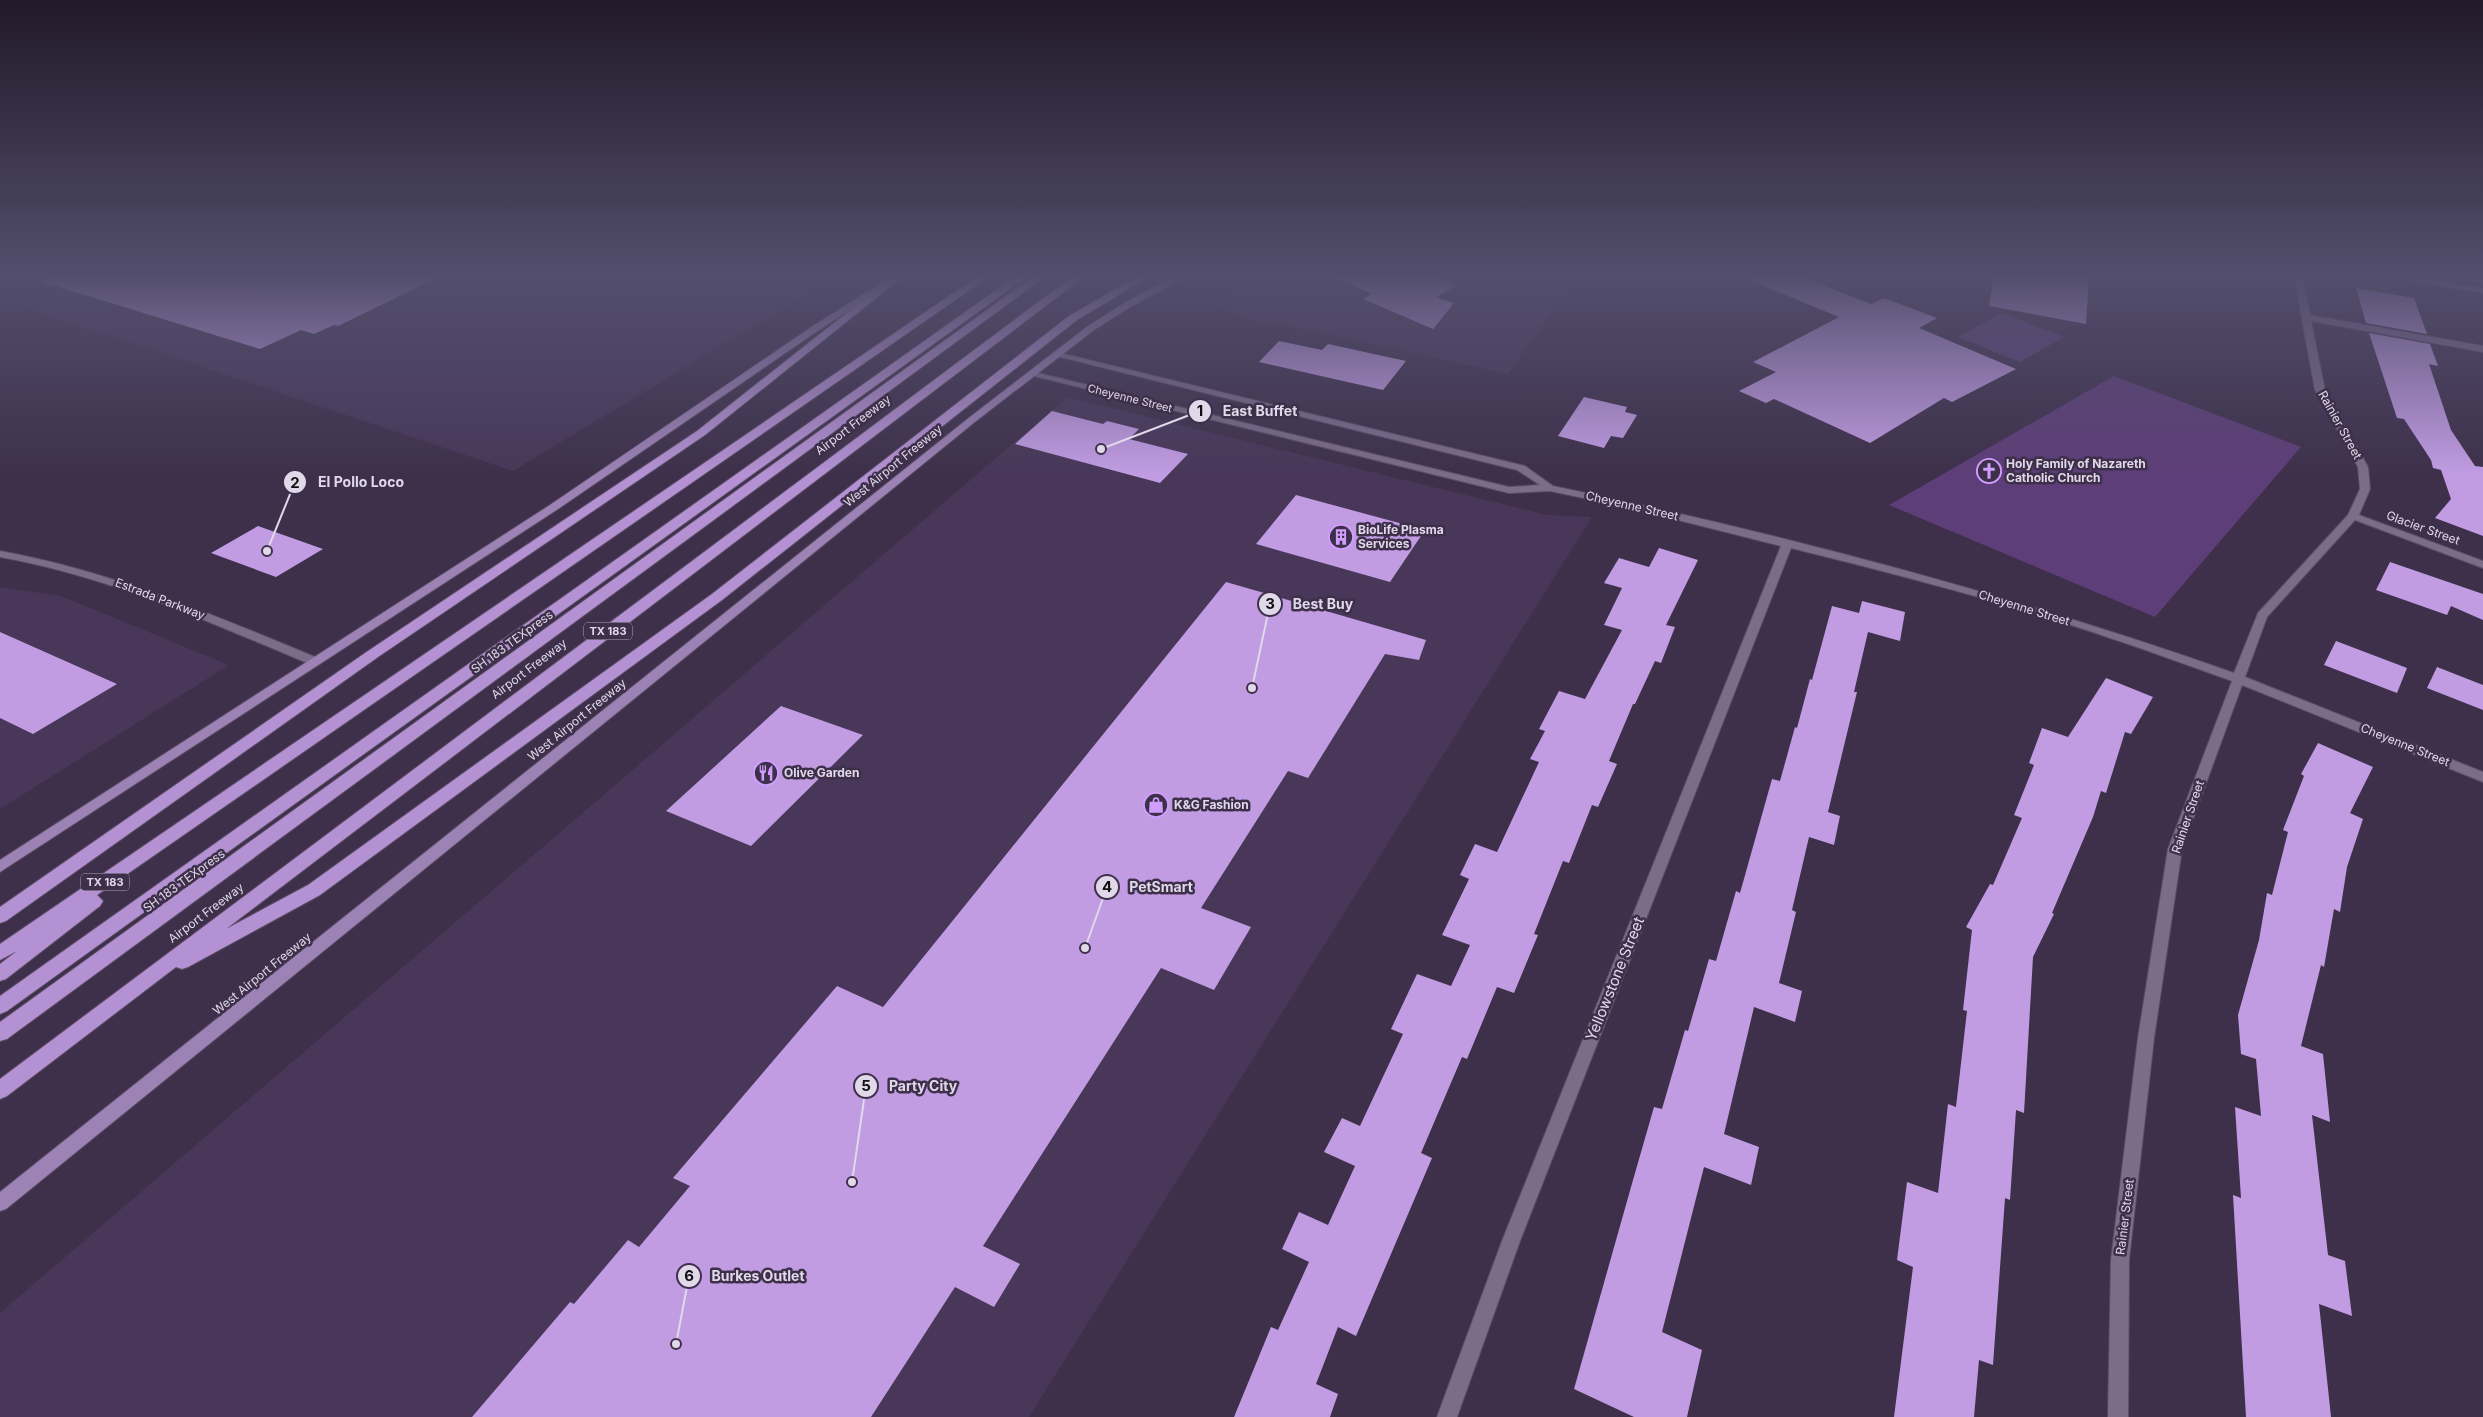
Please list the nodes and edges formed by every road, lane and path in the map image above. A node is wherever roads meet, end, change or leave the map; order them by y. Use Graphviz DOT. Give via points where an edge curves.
graph roads {
  1 [pos="795,342"];
  2 [pos="815,342"];
  3 [pos="889,342"];
  4 [pos="930,342"];
  5 [pos="950,342"];
  6 [pos="992,342"];
  7 [pos="1042,342"];
  8 [pos="1073,342"];
  9 [pos="2310,342"];
  10 [pos="2445,342"];
  11 [pos="2483,349"];
  12 [pos="1056,355"];
  13 [pos="1033,373"];
  14 [pos="1550,488"];
  15 [pos="2352,516"];
  16 [pos="1788,543"];
  17 [pos="0,554"];
  18 [pos="2483,565"];
  19 [pos="316,662"];
  20 [pos="2238,679"];
  21 [pos="2483,777"];
  22 [pos="210,811"];
  23 [pos="0,867"];
  24 [pos="0,916"];
  25 [pos="0,953"];
  26 [pos="0,974"];
  27 [pos="136,987"];
  28 [pos="0,1006"];
  29 [pos="0,1033"];
  30 [pos="0,1090"];
  31 [pos="0,1203"];
  32 [pos="1447,1417"];
  33 [pos="2118,1417"];
  1 -- 19 [label="main road" via="554,507"];
  2 -- 24 [label="highway" via="701,433 373,654"];
  3 -- 22 [label="highway, TX 183"];
  4 -- 28 [label="highway, SH 183 TEXpress"];
  5 -- 29 [label="highway, SH 183 TEXpress"];
  6 -- 27 [label="highway, Airport Freeway / TX 183"];
  7 -- 27 [label="highway" via="718,597 314,890"];
  8 -- 12 [label="main road, West Airport Freeway"];
  9 -- 15 [label="street, Rainier Street" via="2320,390 2363,467 2365,489"];
  10 -- 11 [label="street"];
  12 -- 13 [label="main road, West Airport Freeway"];
  12 -- 14 [label="street, Cheyenne Street" via="1521,468"];
  13 -- 14 [label="street, Cheyenne Street" via="1509,490"];
  13 -- 31 [label="main road, West Airport Freeway"];
  14 -- 16 [label="street, Cheyenne Street"];
  15 -- 18 [label="street, Glacier Street"];
  15 -- 20 [label="street, Rainier Street" via="2262,616"];
  16 -- 20 [label="street, Cheyenne Street" via="1920,577 2118,636"];
  16 -- 32 [label="street, Yellowstone Street" via="1511,1241"];
  17 -- 19 [label="street, Estrada Parkway" via="54,563 105,578"];
  19 -- 23 [label="main road"];
  20 -- 21 [label="street, Cheyenne Street"];
  20 -- 33 [label="street, Rainier Street" via="2174,849 2146,1038 2120,1260"];
  22 -- 25 [label="highway, TX 183"];
  22 -- 26 [label="highway"];
  27 -- 30 [label="highway, Airport Freeway / TX 183"];
}
